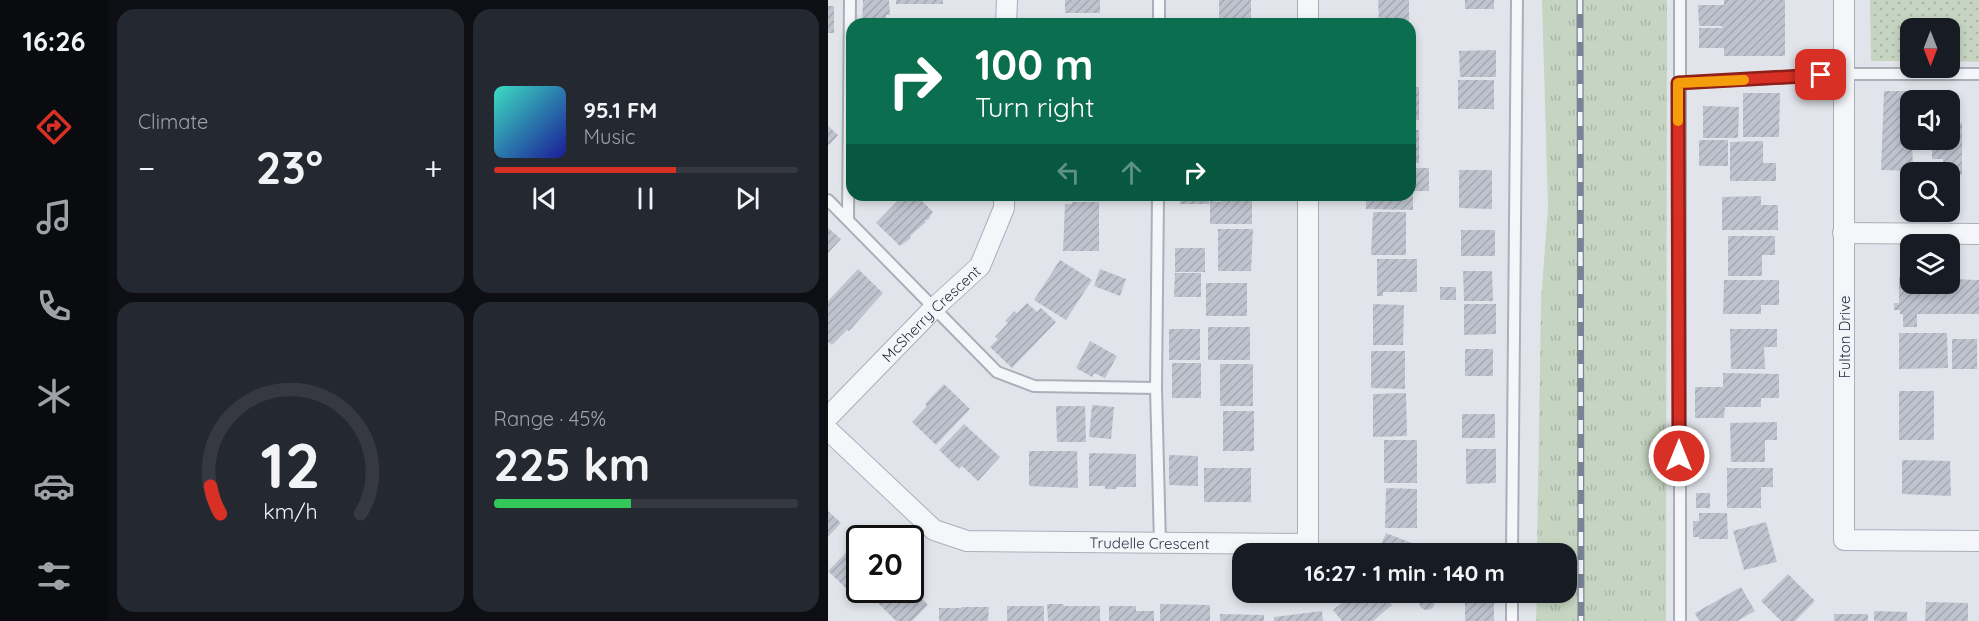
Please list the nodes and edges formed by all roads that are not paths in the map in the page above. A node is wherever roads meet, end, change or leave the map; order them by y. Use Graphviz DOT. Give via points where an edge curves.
graph roads {
  1 [pos="850,0"];
  2 [pos="1007,0"];
  3 [pos="1159,0"];
  4 [pos="1308,0"];
  5 [pos="1517,0"];
  6 [pos="1680,0"];
  7 [pos="1844,0"];
  8 [pos="850,18"];
  9 [pos="1006,18"];
  10 [pos="1159,18"];
  11 [pos="1308,18"];
  12 [pos="1845,74"];
  13 [pos="1979,74"];
  14 [pos="1678,83"];
  15 [pos="828,200"];
  16 [pos="848,201"];
  17 [pos="1004,201"];
  18 [pos="1158,201"];
  19 [pos="1308,201"];
  20 [pos="848,218"];
  21 [pos="1843,233"];
  22 [pos="1979,234"];
  23 [pos="933,309"];
  24 [pos="1156,388"];
  25 [pos="828,417"];
  26 [pos="828,430"];
  27 [pos="1979,541"];
  28 [pos="1512,543"];
  29 [pos="1160,544"];
  30 [pos="1512,603"];
  31 [pos="1512,621"];
  32 [pos="1680,621"];
  1 -- 8 [label="lane"];
  2 -- 9 [label="street"];
  3 -- 10 [label="lane"];
  4 -- 11 [label="street"];
  5 -- 28 [label="lane"];
  6 -- 14 [label="lane"];
  7 -- 12 [label="street, Fulton Drive"];
  12 -- 13 [label="lane"];
  12 -- 14 [label="lane"];
  12 -- 21 [label="street, Fulton Drive"];
  14 -- 32 [label="lane"];
  15 -- 20 [label="lane"];
  16 -- 20 [label="lane"];
  17 -- 23 [label="street, McSherry Crescent" via="980,266"];
  18 -- 24 [label="lane"];
  19 -- 29 [label="street, Trudelle Crescent" via="1308,544"];
  20 -- 23 [label="lane"];
  21 -- 22 [label="street"];
  21 -- 27 [label="street, Fulton Drive" via="1844,540"];
  23 -- 24 [label="lane" via="997,372 1034,386"];
  23 -- 25 [label="street, McSherry Crescent"];
  24 -- 29 [label="lane"];
  26 -- 29 [label="street, Trudelle Crescent" via="934,530 967,542"];
  30 -- 31 [label="lane"];
}
